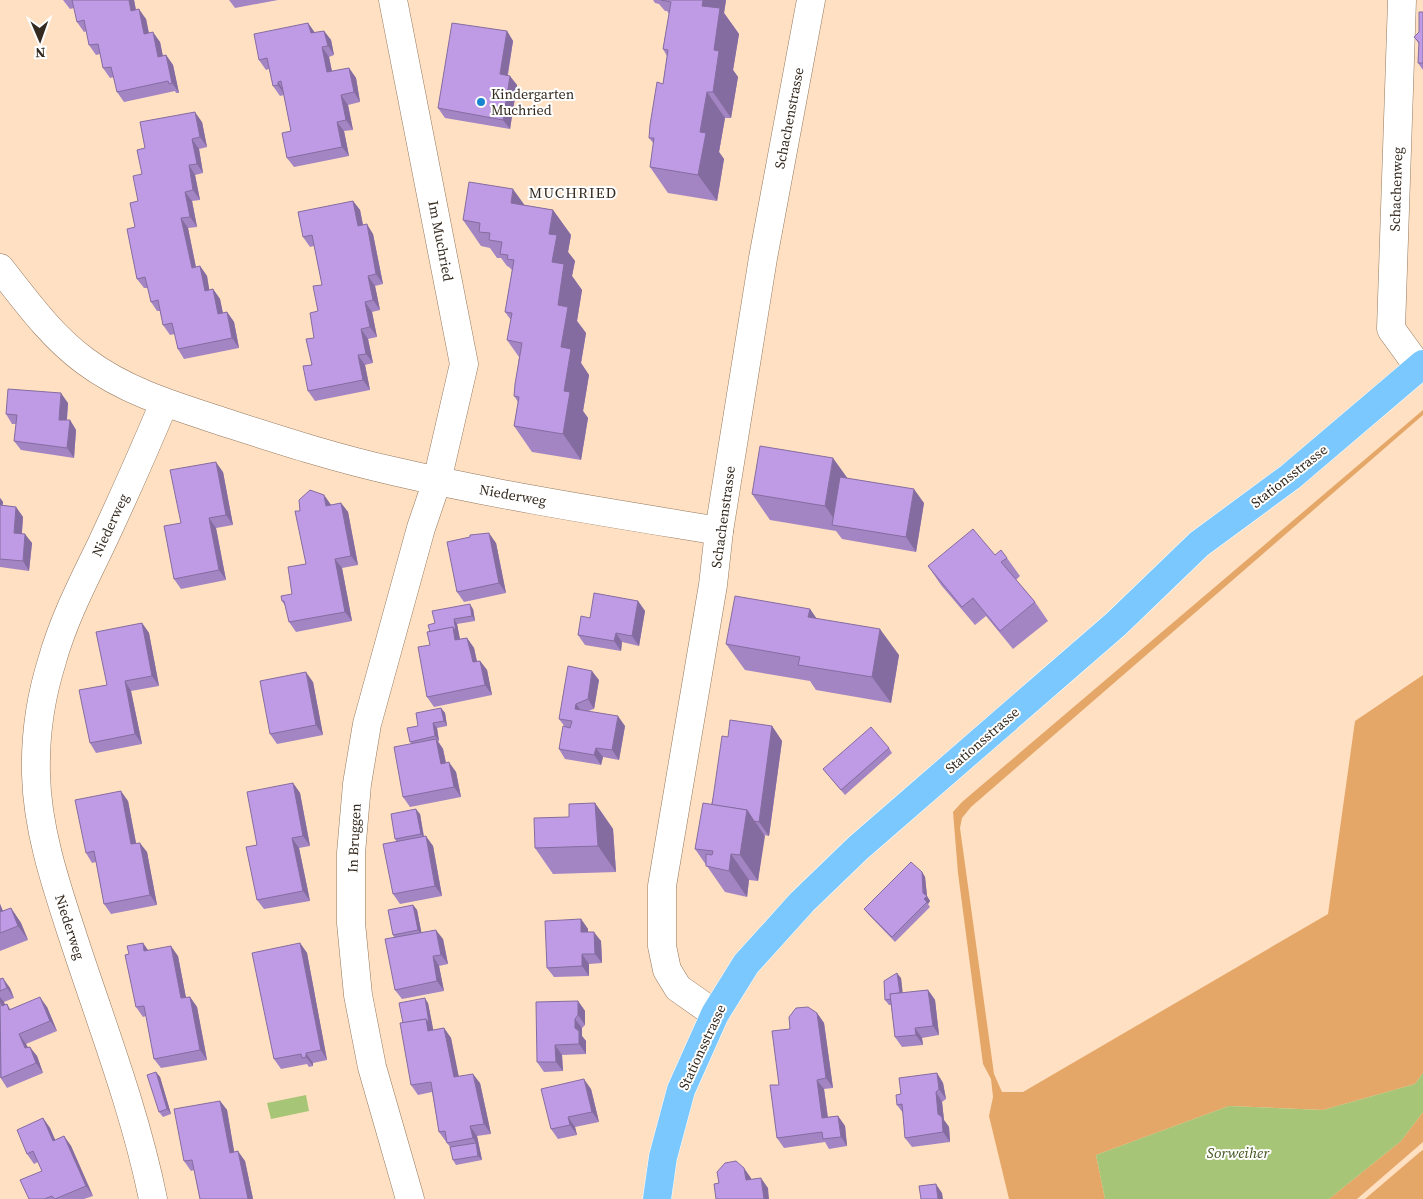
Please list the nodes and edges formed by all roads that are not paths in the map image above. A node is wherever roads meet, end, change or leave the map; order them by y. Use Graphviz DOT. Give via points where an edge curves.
graph roads {
  1 [pos="393,0"];
  2 [pos="811,0"];
  3 [pos="1402,0"];
  4 [pos="0,268"];
  5 [pos="1419,367"];
  6 [pos="164,403"];
  7 [pos="437,481"];
  8 [pos="719,531"];
  9 [pos="715,1014"];
  10 [pos="153,1199"];
  11 [pos="410,1199"];
  12 [pos="657,1199"];
  1 -- 7 [label="street, Im Muchried" via="464,364"];
  2 -- 8 [label="street, Schachenstrasse" via="763,258"];
  3 -- 5 [label="street, Schachenweg" via="1391,329"];
  4 -- 6 [label="street" via="47,327 84,361 122,385"];
  5 -- 9 [label="main road, Stationsstrasse" via="1290,477 1199,544 1116,624 858,848 802,902 746,964"];
  6 -- 7 [label="street, Niederweg" via="290,444"];
  6 -- 10 [label="street, Niederweg" via="78,594 52,661 39,722 36,774 42,827 60,897 129,1109"];
  7 -- 8 [label="street, Niederweg"];
  7 -- 11 [label="street, In Bruggen" via="421,528 368,724 357,784 351,854 358,995 372,1067"];
  8 -- 9 [label="street, Schachenstrasse" via="660,912 667,970 678,988"];
  9 -- 12 [label="main road, Stationsstrasse" via="681,1090 663,1158"];
}
